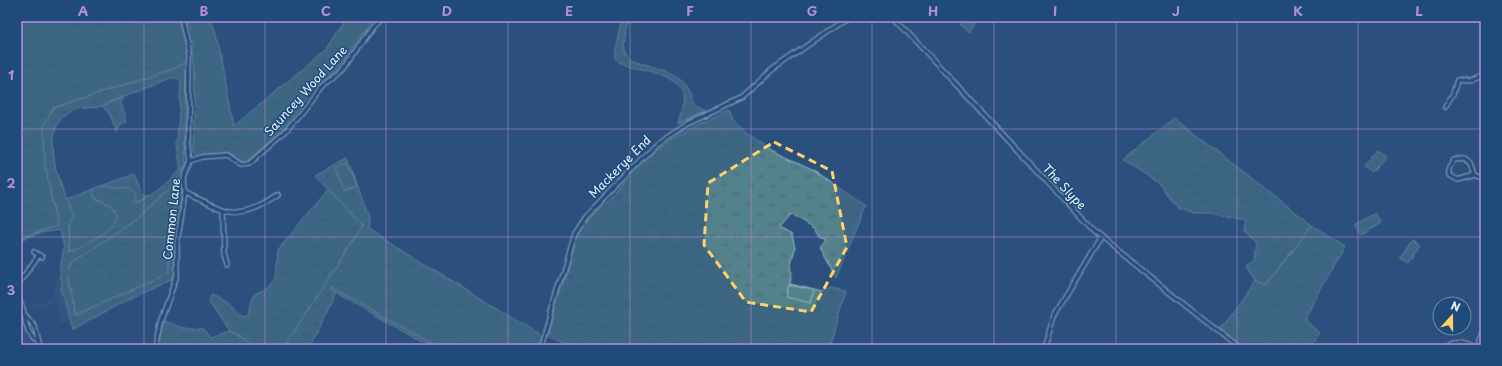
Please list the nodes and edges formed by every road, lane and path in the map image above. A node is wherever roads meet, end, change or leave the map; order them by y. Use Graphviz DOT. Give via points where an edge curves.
graph roads {
  1 [pos="181,17"];
  2 [pos="382,17"];
  3 [pos="848,17"];
  4 [pos="893,17"];
  5 [pos="1485,75"];
  6 [pos="1445,107"];
  7 [pos="191,161"];
  8 [pos="1475,175"];
  9 [pos="1485,178"];
  10 [pos="185,192"];
  11 [pos="278,196"];
  12 [pos="223,209"];
  13 [pos="1100,238"];
  14 [pos="34,252"];
  15 [pos="227,265"];
  16 [pos="17,285"];
  17 [pos="17,297"];
  18 [pos="25,315"];
  19 [pos="35,327"];
  20 [pos="27,331"];
  21 [pos="1485,331"];
  22 [pos="38,343"];
  23 [pos="1480,348"];
  24 [pos="40,349"];
  25 [pos="155,349"];
  26 [pos="540,349"];
  27 [pos="1044,349"];
  28 [pos="1240,349"];
  29 [pos="1440,349"];
  1 -- 7 [label="street, Common Lane" via="189,55 188,142"];
  2 -- 7 [label="street, Sauncey Wood Lane" via="372,27 344,68 322,86 286,131 250,164 241,165 226,156 202,157"];
  3 -- 26 [label="street, Mackerye End" via="772,70 741,98 688,123 657,143 585,217 574,234"];
  4 -- 13 [label="street, The Slype"];
  5 -- 6 [label="street" via="1469,81 1457,80 1453,94"];
  7 -- 10 [label="street, Common Lane" via="184,178"];
  8 -- 8 [label="street" via="1458,180 1449,175 1449,168 1454,160 1465,158 1471,163"];
  8 -- 9 [label="street"];
  10 -- 12 [label="street"];
  10 -- 25 [label="street, Common Lane" via="177,243 177,275 161,320"];
  11 -- 12 [label="street" via="252,211 237,213"];
  12 -- 15 [label="street" via="224,254"];
  13 -- 27 [label="street" via="1054,316"];
  13 -- 28 [label="street, The Slype"];
  14 -- 16 [label="street" via="40,256"];
  17 -- 18 [label="street"];
  18 -- 19 [label="street"];
  18 -- 20 [label="street"];
  19 -- 20 [label="street"];
  19 -- 22 [label="street"];
  20 -- 22 [label="street"];
  21 -- 23 [label="street"];
  22 -- 24 [label="street"];
  23 -- 29 [label="street" via="1455,342 1448,343"];
}
